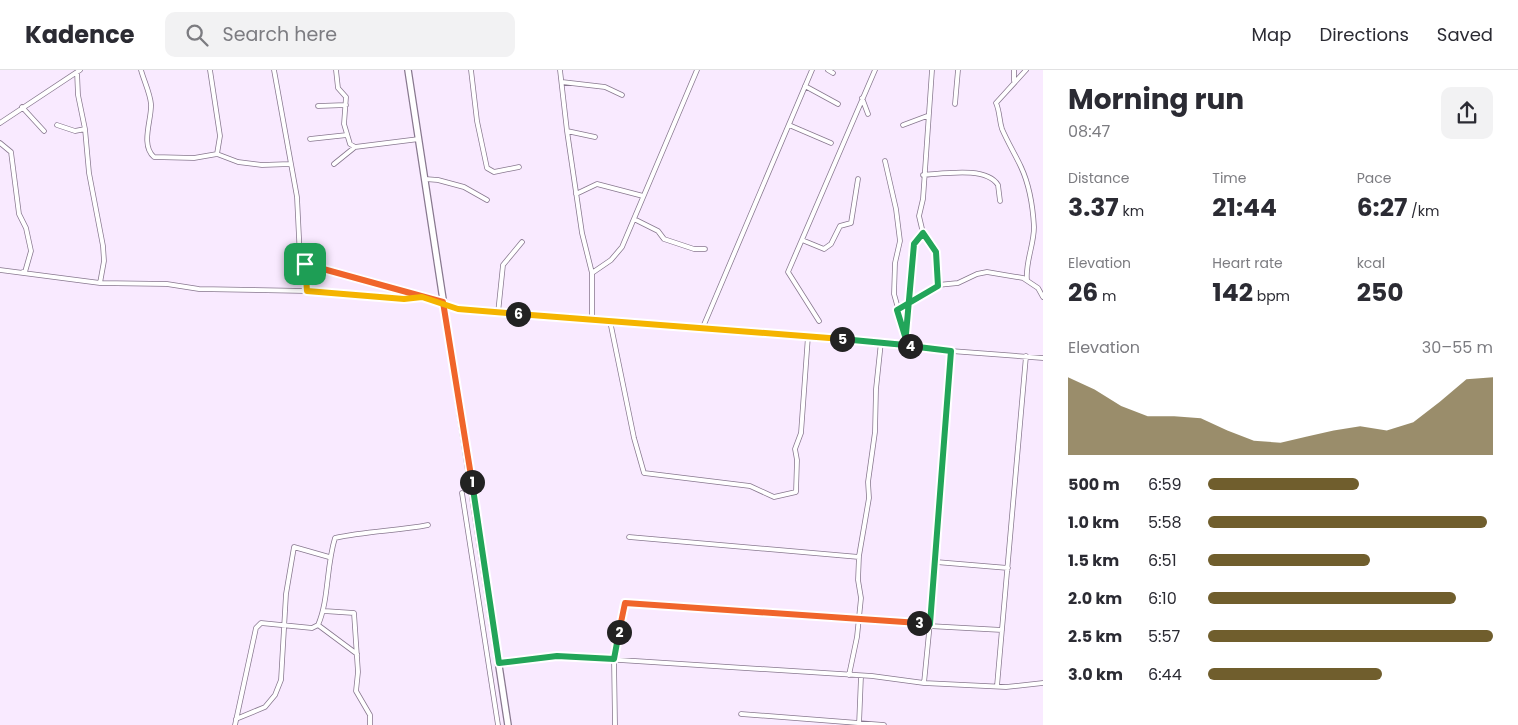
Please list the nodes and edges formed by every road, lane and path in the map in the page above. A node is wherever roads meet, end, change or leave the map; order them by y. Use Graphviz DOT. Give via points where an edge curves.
graph roads {
  1 [pos="141,70"];
  2 [pos="210,70"];
  3 [pos="274,70"];
  4 [pos="336,70"];
  5 [pos="408,70"];
  6 [pos="471,70"];
  7 [pos="560,70"];
  8 [pos="697,70"];
  9 [pos="812,70"];
  10 [pos="828,70"];
  11 [pos="875,70"];
  12 [pos="932,70"];
  13 [pos="958,70"];
  14 [pos="1014,70"];
  15 [pos="1026,70"];
  16 [pos="78,71"];
  17 [pos="833,73"];
  18 [pos="562,82"];
  19 [pos="1013,83"];
  20 [pos="805,86"];
  21 [pos="622,95"];
  22 [pos="862,98"];
  23 [pos="838,104"];
  24 [pos="955,104"];
  25 [pos="346,105"];
  26 [pos="318,106"];
  27 [pos="22,107"];
  28 [pos="868,114"];
  29 [pos="928,116"];
  30 [pos="0,123"];
  31 [pos="57,125"];
  32 [pos="789,125"];
  33 [pos="903,125"];
  34 [pos="85,129"];
  35 [pos="44,131"];
  36 [pos="567,131"];
  37 [pos="347,135"];
  38 [pos="595,137"];
  39 [pos="310,139"];
  40 [pos="419,139"];
  41 [pos="0,143"];
  42 [pos="831,143"];
  43 [pos="355,147"];
  44 [pos="217,154"];
  45 [pos="885,161"];
  46 [pos="290,164"];
  47 [pos="334,164"];
  48 [pos="518,167"];
  49 [pos="923,174"];
  50 [pos="425,179"];
  51 [pos="858,179"];
  52 [pos="576,194"];
  53 [pos="643,196"];
  54 [pos="487,200"];
  55 [pos="1000,201"];
  56 [pos="634,219"];
  57 [pos="923,233"];
  58 [pos="802,240"];
  59 [pos="522,242"];
  60 [pos="705,249"];
  61 [pos="305,264"];
  62 [pos="0,270"];
  63 [pos="23,272"];
  64 [pos="592,273"];
  65 [pos="1027,280"];
  66 [pos="100,283"];
  67 [pos="938,286"];
  68 [pos="307,291"];
  69 [pos="422,297"];
  70 [pos="1043,297"];
  71 [pos="443,302"];
  72 [pos="908,303"];
  73 [pos="897,310"];
  74 [pos="498,313"];
  75 [pos="592,320"];
  76 [pos="610,321"];
  77 [pos="819,321"];
  78 [pos="703,327"];
  79 [pos="808,336"];
  80 [pos="905,336"];
  81 [pos="881,342"];
  82 [pos="905,345"];
  83 [pos="951,351"];
  84 [pos="1026,356"];
  85 [pos="1043,358"];
  86 [pos="462,493"];
  87 [pos="428,525"];
  88 [pos="629,537"];
  89 [pos="329,557"];
  90 [pos="859,557"];
  91 [pos="936,562"];
  92 [pos="1008,568"];
  93 [pos="324,611"];
  94 [pos="858,619"];
  95 [pos="318,625"];
  96 [pos="930,625"];
  97 [pos="285,627"];
  98 [pos="1002,630"];
  99 [pos="357,654"];
  100 [pos="614,659"];
  101 [pos="499,663"];
  102 [pos="849,675"];
  103 [pos="861,676"];
  104 [pos="924,683"];
  105 [pos="1043,684"];
  106 [pos="997,686"];
  107 [pos="741,714"];
  108 [pos="236,719"];
  109 [pos="859,724"];
  110 [pos="235,725"];
  111 [pos="370,725"];
  112 [pos="498,725"];
  113 [pos="508,725"];
  114 [pos="615,725"];
  115 [pos="884,725"];
  1 -- 44 [label="street" via="151,103 148,132 151,156 194,158"];
  2 -- 44 [label="street" via="220,136"];
  3 -- 46 [label="street"];
  4 -- 25 [label="street" via="338,88 346,97"];
  5 -- 40 [label="street"];
  6 -- 48 [label="street" via="487,168 494,172"];
  7 -- 18 [label="street"];
  8 -- 53 [label="street"];
  9 -- 20 [label="street"];
  10 -- 17 [label="street"];
  11 -- 22 [label="street"];
  12 -- 29 [label="street"];
  13 -- 24 [label="street"];
  14 -- 19 [label="street"];
  15 -- 19 [label="street"];
  16 -- 27 [label="street"];
  16 -- 34 [label="street" via="78,95"];
  18 -- 21 [label="street" via="605,87"];
  18 -- 36 [label="street"];
  19 -- 65 [label="street" via="996,103 1004,133 1022,168 1031,207 1033,236"];
  20 -- 23 [label="street"];
  20 -- 32 [label="street"];
  22 -- 28 [label="street"];
  22 -- 58 [label="street"];
  25 -- 26 [label="street"];
  25 -- 37 [label="street" via="344,124"];
  27 -- 30 [label="street"];
  27 -- 35 [label="street"];
  29 -- 33 [label="street"];
  29 -- 49 [label="street"];
  31 -- 34 [label="street"];
  32 -- 42 [label="street"];
  32 -- 78 [label="street"];
  34 -- 66 [label="street" via="89,173 103,246"];
  36 -- 38 [label="street"];
  36 -- 52 [label="street"];
  37 -- 39 [label="street"];
  37 -- 43 [label="street"];
  40 -- 43 [label="street"];
  40 -- 50 [label="street"];
  41 -- 63 [label="street" via="11,152 19,214 28,236 30,255"];
  43 -- 47 [label="street"];
  44 -- 46 [label="street" via="238,162"];
  45 -- 73 [label="street" via="900,241 894,275"];
  46 -- 61 [label="street" via="297,198 300,258"];
  49 -- 55 [label="street" via="969,172 986,175 998,185"];
  49 -- 57 [label="street" via="919,216"];
  50 -- 54 [label="street" via="464,187"];
  50 -- 71 [label="street"];
  51 -- 58 [label="street" via="851,223 840,226 824,249"];
  52 -- 53 [label="street" via="597,184"];
  52 -- 64 [label="street"];
  53 -- 56 [label="street"];
  56 -- 60 [label="street" via="658,230 664,239 694,249"];
  56 -- 64 [label="street" via="622,246 611,260"];
  57 -- 67 [label="street" via="936,252"];
  57 -- 72 [label="street" via="914,244"];
  58 -- 77 [label="street" via="788,272"];
  59 -- 74 [label="street" via="503,264"];
  61 -- 68 [label="street"];
  61 -- 69 [label="street"];
  62 -- 63 [label="street"];
  63 -- 66 [label="street"];
  64 -- 75 [label="street"];
  65 -- 67 [label="street" via="987,272 958,283"];
  65 -- 70 [label="street" via="1038,288"];
  66 -- 68 [label="street"];
  67 -- 72 [label="street"];
  68 -- 69 [label="street" via="404,299"];
  69 -- 71 [label="street"];
  71 -- 74 [label="street" via="458,309"];
  71 -- 101 [label="street"];
  72 -- 73 [label="street"];
  72 -- 80 [label="street"];
  73 -- 80 [label="street"];
  74 -- 75 [label="street"];
  75 -- 76 [label="street"];
  76 -- 78 [label="street"];
  76 -- 79 [label="street" via="644,473 750,486 778,497 796,492 795,449 801,433"];
  78 -- 79 [label="street"];
  79 -- 81 [label="street"];
  80 -- 82 [label="street"];
  81 -- 82 [label="street"];
  81 -- 90 [label="street" via="869,498"];
  82 -- 83 [label="street"];
  83 -- 84 [label="street"];
  83 -- 91 [label="street"];
  84 -- 85 [label="street"];
  84 -- 92 [label="street"];
  86 -- 112 [label="street"];
  87 -- 89 [label="street" via="335,538"];
  88 -- 90 [label="street"];
  89 -- 93 [label="street"];
  89 -- 97 [label="street" via="294,547 286,594"];
  90 -- 94 [label="street" via="861,598"];
  91 -- 92 [label="street"];
  91 -- 96 [label="street"];
  92 -- 98 [label="street"];
  93 -- 95 [label="street"];
  93 -- 99 [label="street" via="354,613"];
  94 -- 96 [label="street"];
  94 -- 100 [label="street" via="625,603"];
  94 -- 102 [label="street"];
  95 -- 97 [label="street" via="312,628"];
  95 -- 99 [label="street"];
  96 -- 98 [label="street"];
  96 -- 104 [label="street"];
  97 -- 108 [label="street" via="281,680 274,696 265,707"];
  97 -- 108 [label="street" via="261,623 256,628"];
  98 -- 106 [label="street"];
  99 -- 111 [label="street" via="356,691 370,715"];
  100 -- 101 [label="street" via="557,656"];
  100 -- 102 [label="street"];
  100 -- 114 [label="street"];
  101 -- 113 [label="street"];
  102 -- 103 [label="street"];
  103 -- 104 [label="street"];
  103 -- 109 [label="street"];
  104 -- 106 [label="street"];
  105 -- 106 [label="street"];
  107 -- 109 [label="street"];
  108 -- 110 [label="street"];
  109 -- 115 [label="street"];
}
